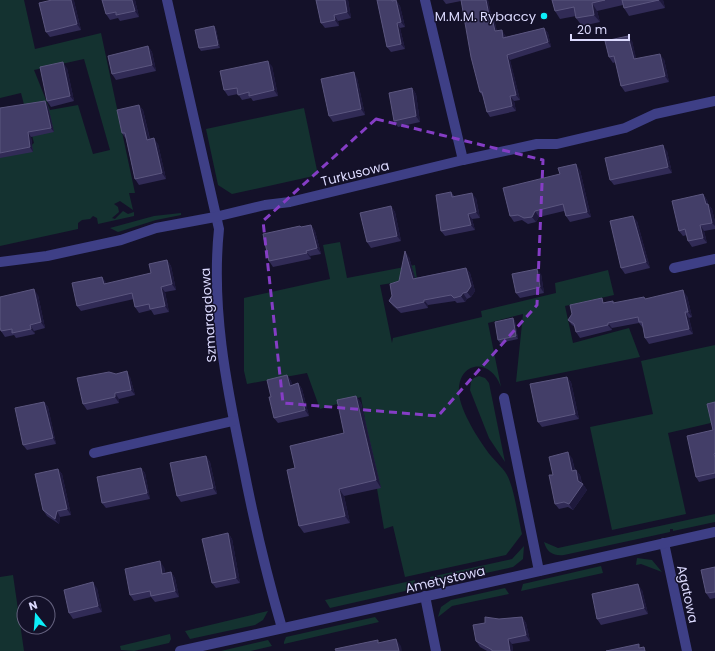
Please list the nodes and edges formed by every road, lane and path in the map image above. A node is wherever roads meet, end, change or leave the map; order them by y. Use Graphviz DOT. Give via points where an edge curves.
graph roads {
  1 [pos="167,0"];
  2 [pos="425,0"];
  3 [pos="715,101"];
  4 [pos="462,160"];
  5 [pos="215,218"];
  6 [pos="715,258"];
  7 [pos="0,262"];
  8 [pos="674,268"];
  9 [pos="504,398"];
  10 [pos="233,421"];
  11 [pos="94,453"];
  12 [pos="715,532"];
  13 [pos="664,543"];
  14 [pos="539,571"];
  15 [pos="425,596"];
  16 [pos="282,628"];
  17 [pos="185,650"];
  18 [pos="436,651"];
  19 [pos="687,651"];
  1 -- 5 [label="street, Szmaragdowa"];
  2 -- 4 [label="street"];
  3 -- 4 [label="street, Turkusowa" via="655,114 626,128 557,144 537,144"];
  4 -- 5 [label="street, Turkusowa"];
  5 -- 7 [label="street, Turkusowa" via="156,228 121,240 47,256"];
  5 -- 10 [label="street, Szmaragdowa" via="219,229 217,254 221,343"];
  6 -- 8 [label="street"];
  9 -- 14 [label="street"];
  10 -- 11 [label="street"];
  10 -- 16 [label="street, Szmaragdowa" via="253,520"];
  12 -- 13 [label="street, Ametystowa"];
  13 -- 14 [label="street, Ametystowa"];
  13 -- 19 [label="street, Agatowa"];
  14 -- 15 [label="street, Ametystowa"];
  15 -- 16 [label="street, Ametystowa"];
  15 -- 18 [label="street"];
  16 -- 17 [label="street, Ametystowa"];
}
